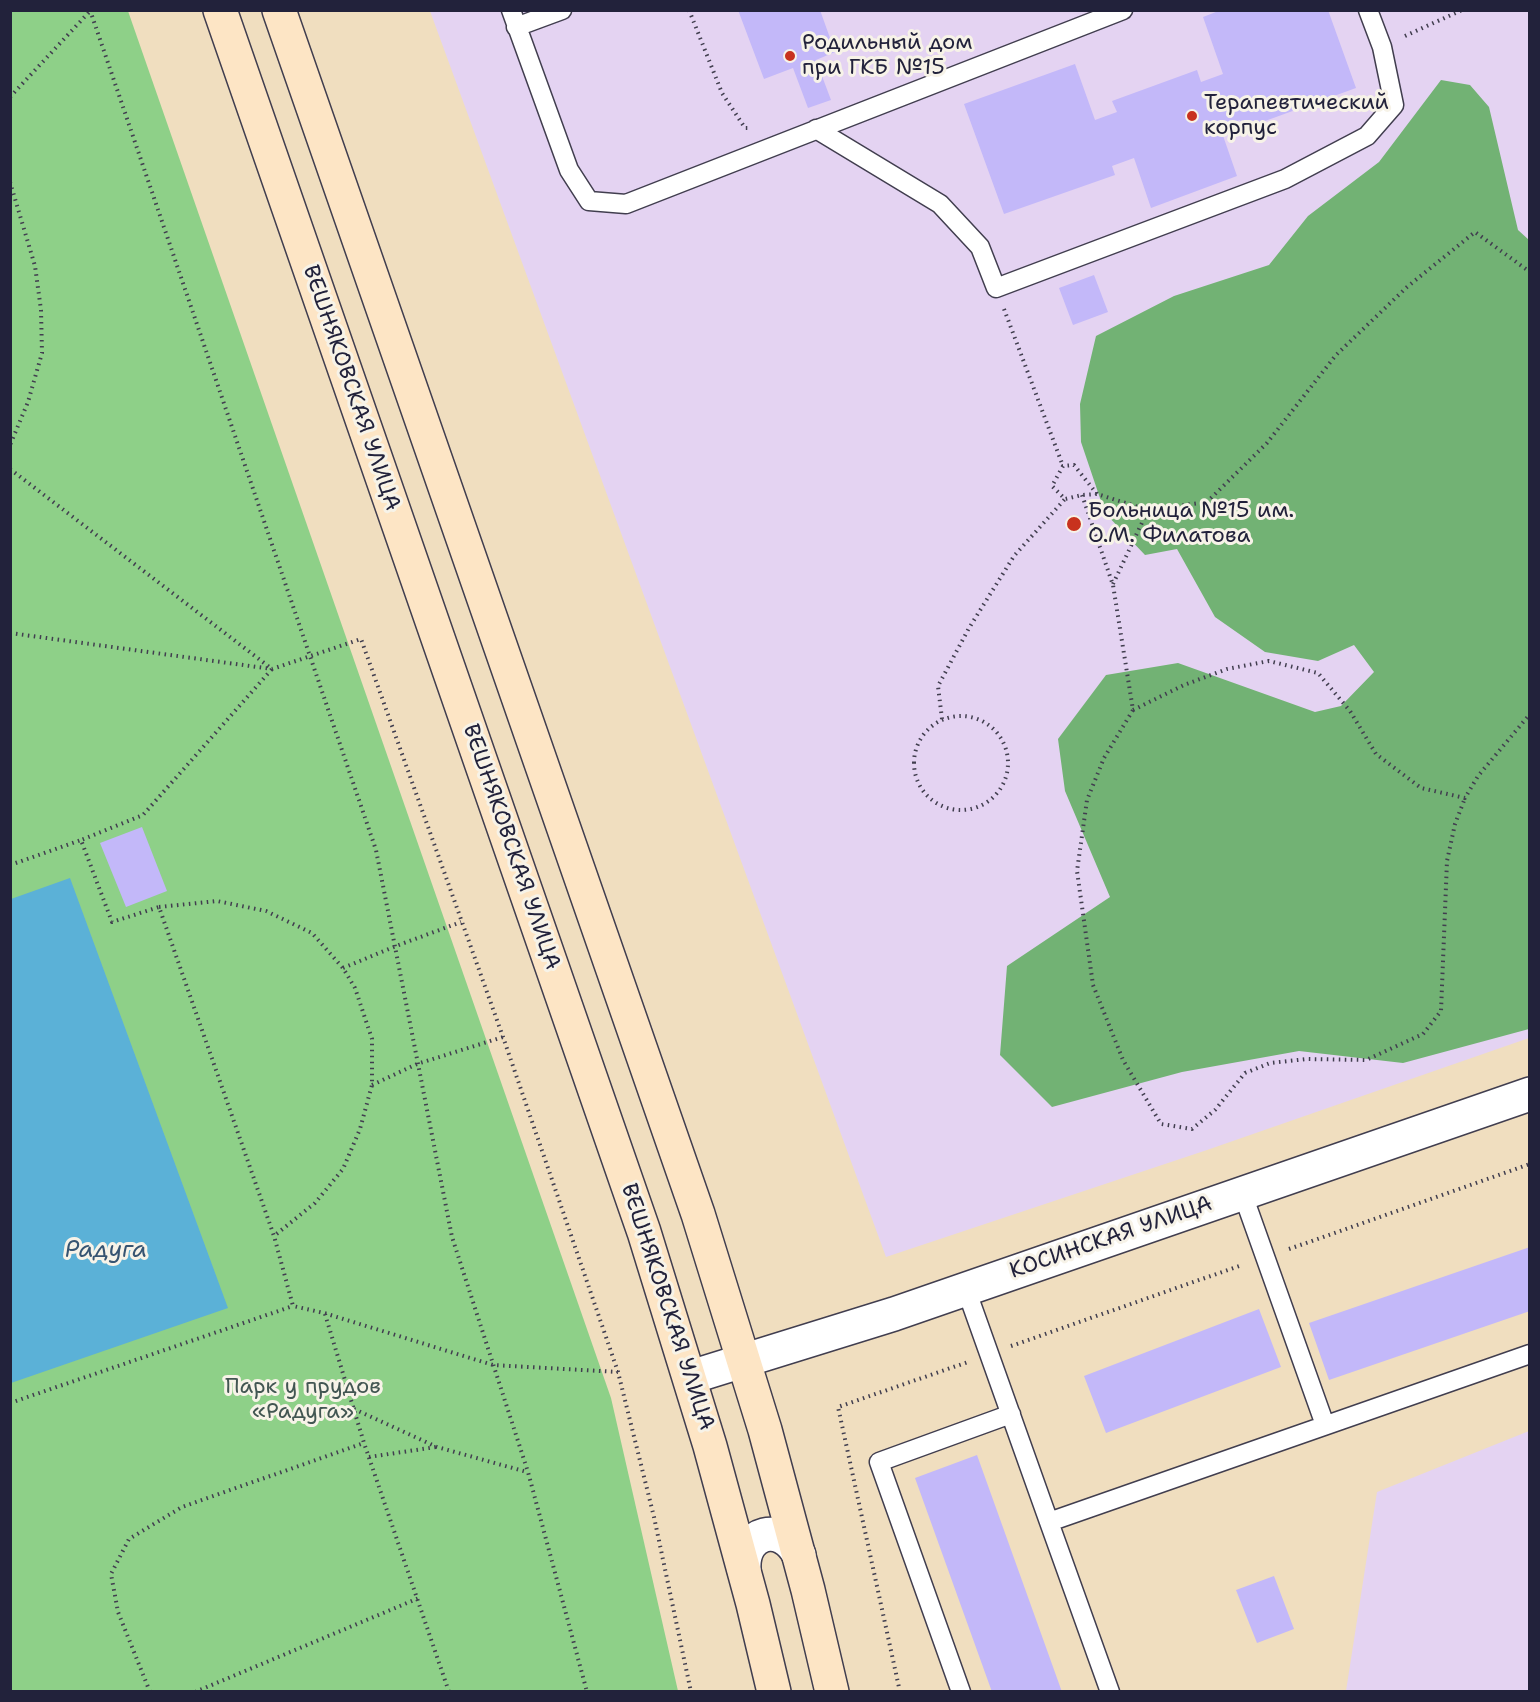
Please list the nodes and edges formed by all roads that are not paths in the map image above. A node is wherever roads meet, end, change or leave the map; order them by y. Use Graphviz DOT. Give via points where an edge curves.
graph roads {
  1 [pos="220,10"];
  2 [pos="279,10"];
  3 [pos="562,10"];
  4 [pos="1123,10"];
  5 [pos="1368,10"];
  6 [pos="513,19"];
  7 [pos="816,129"];
  8 [pos="1530,1094"];
  9 [pos="1242,1192"];
  10 [pos="966,1289"];
  11 [pos="1530,1354"];
  12 [pos="744,1361"];
  13 [pos="691,1377"];
  14 [pos="1011,1414"];
  15 [pos="1325,1425"];
  16 [pos="1049,1522"];
  17 [pos="798,1555"];
  18 [pos="744,1569"];
  19 [pos="774,1692"];
  20 [pos="832,1692"];
  21 [pos="962,1692"];
  22 [pos="1110,1692"];
  1 -- 13 [label="main road, ВЕШНЯКОВСКАЯ УЛИЦА"];
  2 -- 12 [label="main road" via="698,1215"];
  3 -- 6 [label="lane"];
  4 -- 7 [label="lane"];
  5 -- 7 [label="lane" via="1382,47 1394,105 1367,136 1285,179 996,288 980,247 940,204"];
  6 -- 7 [label="lane" via="569,170 589,201 626,204"];
  8 -- 9 [label="street, КОСИНСКАЯ УЛИЦА"];
  9 -- 10 [label="street, КОСИНСКАЯ УЛИЦА"];
  9 -- 15 [label="lane"];
  10 -- 12 [label="street, КОСИНСКАЯ УЛИЦА"];
  10 -- 14 [label="lane"];
  11 -- 15 [label="lane"];
  12 -- 13 [label="street, КОСИНСКАЯ УЛИЦА"];
  12 -- 17 [label="main road"];
  13 -- 18 [label="main road, ВЕШНЯКОВСКАЯ УЛИЦА"];
  14 -- 16 [label="lane"];
  14 -- 21 [label="lane" via="879,1462"];
  15 -- 16 [label="lane"];
  16 -- 22 [label="lane"];
  17 -- 18 [label="street" via="786,1538 764,1534 747,1547"];
  17 -- 20 [label="main road"];
  18 -- 19 [label="main road, ВЕШНЯКОВСКАЯ УЛИЦА"];
}
